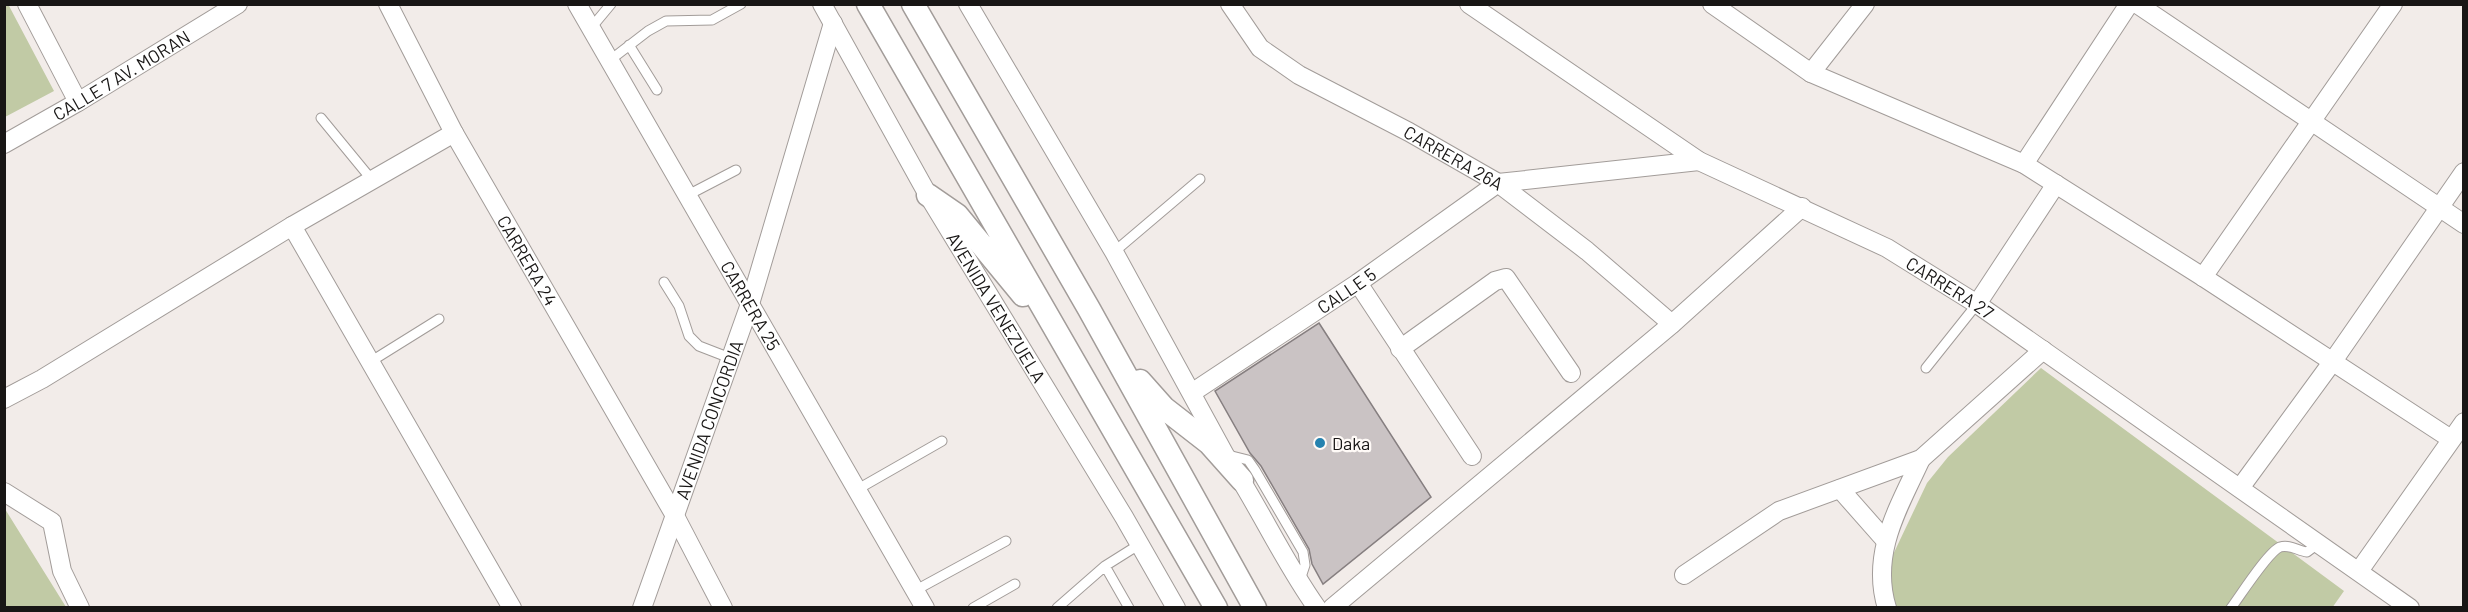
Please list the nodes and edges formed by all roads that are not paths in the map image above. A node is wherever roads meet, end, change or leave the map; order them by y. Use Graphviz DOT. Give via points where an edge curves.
graph roads {
  1 [pos="27,4"];
  2 [pos="238,4"];
  3 [pos="388,4"];
  4 [pos="577,4"];
  5 [pos="611,4"];
  6 [pos="741,4"];
  7 [pos="822,4"];
  8 [pos="868,4"];
  9 [pos="913,4"];
  10 [pos="968,4"];
  11 [pos="1469,4"];
  12 [pos="1712,4"];
  13 [pos="1865,4"];
  14 [pos="2129,4"];
  15 [pos="2137,4"];
  16 [pos="2393,4"];
  17 [pos="1235,7"];
  18 [pos="833,23"];
  19 [pos="591,28"];
  20 [pos="629,45"];
  21 [pos="609,61"];
  22 [pos="1811,73"];
  23 [pos="657,90"];
  24 [pos="78,102"];
  25 [pos="321,118"];
  26 [pos="2310,122"];
  27 [pos="454,133"];
  28 [pos="4,144"];
  29 [pos="1699,161"];
  30 [pos="2024,164"];
  31 [pos="736,170"];
  32 [pos="2463,172"];
  33 [pos="1200,179"];
  34 [pos="372,180"];
  35 [pos="1498,183"];
  36 [pos="2056,184"];
  37 [pos="688,195"];
  38 [pos="928,195"];
  39 [pos="1802,207"];
  40 [pos="2439,207"];
  41 [pos="2463,224"];
  42 [pos="292,226"];
  43 [pos="1114,252"];
  44 [pos="2203,277"];
  45 [pos="664,282"];
  46 [pos="1358,283"];
  47 [pos="750,304"];
  48 [pos="1977,304"];
  49 [pos="439,319"];
  50 [pos="1672,324"];
  51 [pos="1060,337"];
  52 [pos="1108,344"];
  53 [pos="1401,349"];
  54 [pos="2043,350"];
  55 [pos="730,358"];
  56 [pos="2333,361"];
  57 [pos="370,362"];
  58 [pos="1926,368"];
  59 [pos="1571,374"];
  60 [pos="1193,392"];
  61 [pos="4,399"];
  62 [pos="2463,423"];
  63 [pos="2451,439"];
  64 [pos="942,441"];
  65 [pos="1225,455"];
  66 [pos="1472,456"];
  67 [pos="1921,459"];
  68 [pos="1242,480"];
  69 [pos="2240,488"];
  70 [pos="858,489"];
  71 [pos="1840,489"];
  72 [pos="4,492"];
  73 [pos="674,514"];
  74 [pos="1885,540"];
  75 [pos="1006,541"];
  76 [pos="2319,543"];
  77 [pos="1140,544"];
  78 [pos="1105,566"];
  79 [pos="2359,571"];
  80 [pos="1684,575"];
  81 [pos="1299,583"];
  82 [pos="1015,584"];
  83 [pos="916,590"];
  84 [pos="80,608"];
  85 [pos="512,608"];
  86 [pos="642,608"];
  87 [pos="723,608"];
  88 [pos="925,608"];
  89 [pos="973,608"];
  90 [pos="1057,608"];
  91 [pos="1129,608"];
  92 [pos="1176,608"];
  93 [pos="1216,608"];
  94 [pos="1255,608"];
  95 [pos="1317,608"];
  96 [pos="1332,608"];
  97 [pos="1887,608"];
  98 [pos="2231,608"];
  99 [pos="2410,608"];
  1 -- 24 [label="street"];
  2 -- 24 [label="street, CALLE 7 AV. MORAN"];
  3 -- 27 [label="street, CARRERA 24"];
  4 -- 19 [label="street, CARRERA 25"];
  5 -- 19 [label="lane"];
  6 -- 20 [label="lane" via="712,20 666,21"];
  7 -- 18 [label="street, AVENIDA VENEZUELA"];
  8 -- 51 [label="street"];
  9 -- 52 [label="street"];
  10 -- 43 [label="street"];
  11 -- 29 [label="street, CARRERA 27"];
  12 -- 22 [label="street"];
  13 -- 22 [label="street"];
  14 -- 30 [label="street"];
  15 -- 26 [label="street"];
  16 -- 26 [label="street"];
  17 -- 35 [label="street, CARRERA 26A" via="1260,48 1299,75"];
  18 -- 38 [label="street, AVENIDA VENEZUELA"];
  18 -- 47 [label="street, AVENIDA CONCORDIA"];
  19 -- 21 [label="street, CARRERA 25"];
  20 -- 21 [label="lane"];
  20 -- 23 [label="lane"];
  21 -- 37 [label="street, CARRERA 25"];
  22 -- 30 [label="street"];
  24 -- 28 [label="street, CALLE 7 AV. MORAN"];
  25 -- 34 [label="lane"];
  26 -- 40 [label="street"];
  26 -- 44 [label="street"];
  27 -- 34 [label="street"];
  27 -- 73 [label="street, CARRERA 24"];
  29 -- 35 [label="street"];
  29 -- 39 [label="street, CARRERA 27"];
  30 -- 36 [label="street"];
  31 -- 37 [label="lane"];
  32 -- 40 [label="street"];
  33 -- 43 [label="lane"];
  34 -- 42 [label="street"];
  35 -- 46 [label="street, CALLE 5"];
  35 -- 50 [label="street, CARRERA 26A" via="1587,251"];
  36 -- 44 [label="street"];
  36 -- 48 [label="street"];
  37 -- 47 [label="street, CARRERA 25"];
  38 -- 51 [label="street" via="957,214"];
  38 -- 77 [label="street, AVENIDA VENEZUELA"];
  39 -- 48 [label="street, CARRERA 27" via="1887,248"];
  39 -- 50 [label="street"];
  40 -- 41 [label="street"];
  40 -- 56 [label="street"];
  42 -- 57 [label="street"];
  42 -- 61 [label="street"];
  43 -- 60 [label="street"];
  44 -- 56 [label="street"];
  45 -- 55 [label="lane" via="679,306 689,336 699,346"];
  46 -- 53 [label="street"];
  46 -- 60 [label="street, CALLE 5"];
  47 -- 55 [label="street, AVENIDA CONCORDIA"];
  47 -- 70 [label="street, CARRERA 25"];
  48 -- 54 [label="street, CARRERA 27"];
  48 -- 58 [label="lane"];
  49 -- 57 [label="lane"];
  50 -- 96 [label="street"];
  51 -- 93 [label="street"];
  52 -- 68 [label="street" via="1159,403 1209,443"];
  52 -- 94 [label="street"];
  53 -- 59 [label="street" via="1495,281 1506,278"];
  53 -- 66 [label="street"];
  54 -- 67 [label="street"];
  54 -- 69 [label="street, CARRERA 27"];
  55 -- 73 [label="street, AVENIDA CONCORDIA"];
  56 -- 63 [label="street"];
  56 -- 69 [label="street"];
  57 -- 85 [label="street"];
  60 -- 65 [label="street"];
  62 -- 63 [label="street"];
  63 -- 79 [label="street"];
  64 -- 70 [label="lane"];
  65 -- 68 [label="street"];
  65 -- 81 [label="lane" via="1248,460 1303,552 1305,565"];
  67 -- 71 [label="street"];
  67 -- 74 [label="street"];
  68 -- 81 [label="street"];
  69 -- 76 [label="street, CARRERA 27"];
  70 -- 83 [label="street, CARRERA 25"];
  71 -- 74 [label="street"];
  71 -- 80 [label="street" via="1779,510"];
  72 -- 84 [label="street" via="52,522 62,572"];
  73 -- 86 [label="street, AVENIDA CONCORDIA"];
  73 -- 87 [label="street, CARRERA 24"];
  74 -- 97 [label="street" via="1882,591"];
  75 -- 83 [label="lane"];
  76 -- 79 [label="street, CARRERA 27"];
  76 -- 98 [label="lane" via="2307,552 2290,546 2279,548"];
  77 -- 78 [label="lane"];
  77 -- 92 [label="street, AVENIDA VENEZUELA"];
  78 -- 90 [label="lane"];
  78 -- 91 [label="lane"];
  79 -- 99 [label="street, CARRERA 27"];
  81 -- 95 [label="street"];
  82 -- 89 [label="lane"];
  83 -- 88 [label="street, CARRERA 25"];
}
